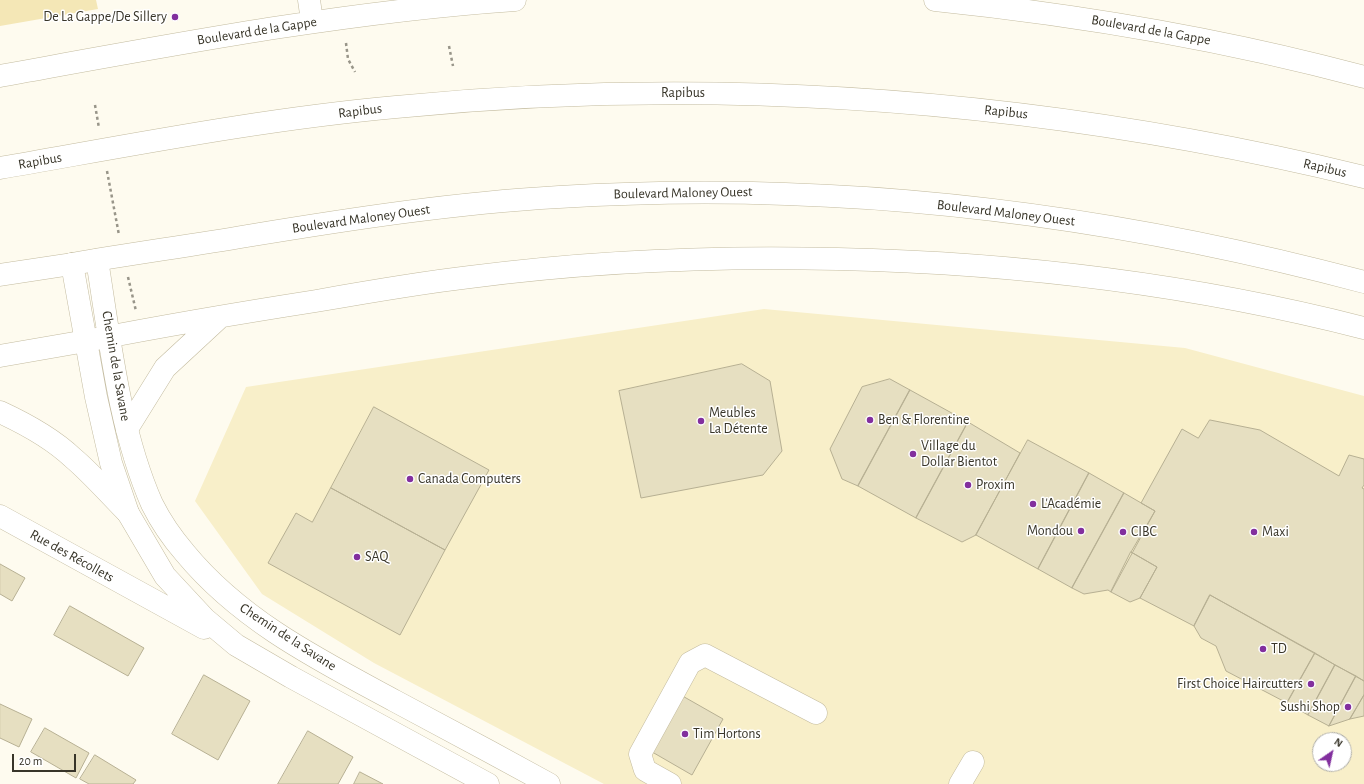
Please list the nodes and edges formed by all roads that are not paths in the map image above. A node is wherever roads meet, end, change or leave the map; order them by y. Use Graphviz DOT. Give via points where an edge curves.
graph roads {
  1 [pos="309,0"];
  2 [pos="515,0"];
  3 [pos="934,0"];
  4 [pos="312,21"];
  5 [pos="0,76"];
  6 [pos="1364,77"];
  7 [pos="0,168"];
  8 [pos="1364,177"];
  9 [pos="97,260"];
  10 [pos="72,264"];
  11 [pos="0,275"];
  12 [pos="1364,282"];
  13 [pos="220,317"];
  14 [pos="1364,328"];
  15 [pos="110,336"];
  16 [pos="86,341"];
  17 [pos="0,356"];
  18 [pos="0,412"];
  19 [pos="127,429"];
  20 [pos="128,513"];
  21 [pos="0,516"];
  22 [pos="236,645"];
  23 [pos="816,713"];
  24 [pos="973,762"];
  25 [pos="488,784"];
  26 [pos="549,784"];
  27 [pos="670,784"];
  28 [pos="960,784"];
  1 -- 4 [label="main road"];
  2 -- 4 [label="main road, Boulevard de la Gappe"];
  3 -- 6 [label="main road, Boulevard de la Gappe" via="1051,13 1195,38 1288,57"];
  4 -- 5 [label="main road, Boulevard de la Gappe"];
  7 -- 8 [label="main road, Rapibus" via="245,126 394,107 555,95 722,93 876,100 1040,116 1187,138"];
  9 -- 10 [label="main road, Boulevard Maloney Ouest"];
  9 -- 12 [label="main road, Boulevard Maloney Ouest" via="362,218 501,201 609,194 769,192 898,200 1071,221 1227,249"];
  9 -- 15 [label="main road, Chemin de la Savane"];
  10 -- 11 [label="main road, Boulevard Maloney Ouest"];
  10 -- 16 [label="main road, Chemin de la Savane"];
  13 -- 14 [label="main road" via="512,272 661,260 794,258 921,261 1060,273 1223,297"];
  13 -- 15 [label="main road"];
  13 -- 19 [label="main road" via="165,368"];
  15 -- 16 [label="main road"];
  15 -- 19 [label="main road, Chemin de la Savane"];
  16 -- 17 [label="main road"];
  16 -- 20 [label="main road, Chemin de la Savane" via="108,451"];
  18 -- 20 [label="main road" via="30,427 60,447"];
  19 -- 26 [label="main road, Chemin de la Savane" via="152,505 166,530 229,599 264,626 317,659"];
  20 -- 22 [label="main road, Chemin de la Savane" via="165,576 205,619"];
  21 -- 22 [label="main road, Rue des Récollets"];
  22 -- 25 [label="main road, Chemin de la Savane" via="291,678"];
  23 -- 27 [label="main road" via="706,655 690,664 640,754 645,770"];
  24 -- 28 [label="main road"];
}
